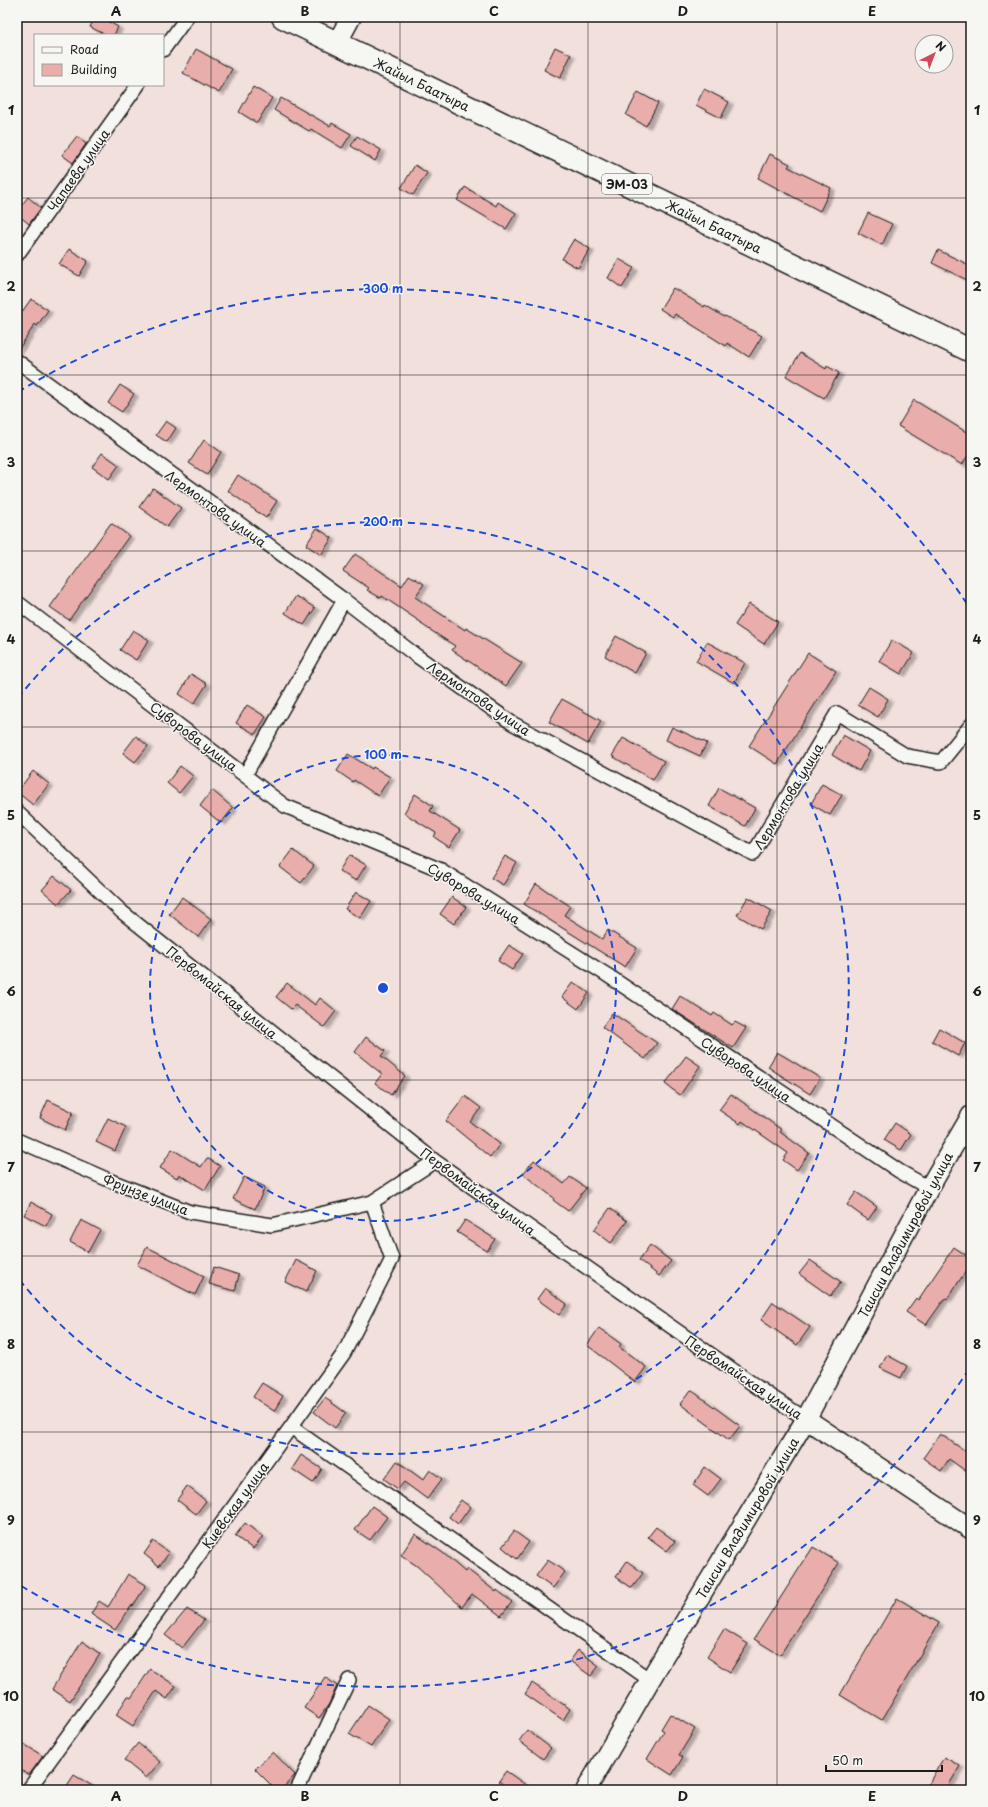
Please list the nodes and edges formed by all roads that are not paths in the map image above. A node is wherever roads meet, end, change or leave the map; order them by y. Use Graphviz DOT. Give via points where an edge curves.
graph roads {
  1 [pos="186,17"];
  2 [pos="283,17"];
  3 [pos="351,17"];
  4 [pos="337,43"];
  5 [pos="164,49"];
  6 [pos="137,86"];
  7 [pos="17,255"];
  8 [pos="971,351"];
  9 [pos="17,361"];
  10 [pos="344,600"];
  11 [pos="17,602"];
  12 [pos="971,725"];
  13 [pos="245,775"];
  14 [pos="17,812"];
  15 [pos="971,1116"];
  16 [pos="17,1140"];
  17 [pos="435,1161"];
  18 [pos="929,1188"];
  19 [pos="372,1202"];
  20 [pos="806,1420"];
  21 [pos="291,1427"];
  22 [pos="971,1529"];
  23 [pos="350,1680"];
  24 [pos="650,1680"];
  25 [pos="28,1790"];
  26 [pos="296,1790"];
  27 [pos="586,1790"];
  1 -- 5 [label="street"];
  2 -- 4 [label="highway, Жайыл Баатыра / ЭМ-03"];
  3 -- 4 [label="street"];
  4 -- 8 [label="highway, Жайыл Баатыра / ЭМ-03"];
  6 -- 7 [label="street, Чапаева улица"];
  9 -- 10 [label="street, Лермонтова улица"];
  10 -- 12 [label="street, Лермонтова улица" via="414,654 512,723 753,854 837,713 906,756 941,762"];
  10 -- 13 [label="street"];
  11 -- 13 [label="street, Суворова улица"];
  13 -- 18 [label="street, Суворова улица" via="285,806 441,870 607,975"];
  14 -- 17 [label="street, Первомайская улица" via="122,912"];
  15 -- 18 [label="street, Таисии Владимировой улица"];
  16 -- 19 [label="street, Фрунзе улица" via="190,1212 272,1225"];
  17 -- 19 [label="street, Фрунзе улица"];
  17 -- 20 [label="street, Первомайская улица"];
  18 -- 20 [label="street, Таисии Владимировой улица"];
  19 -- 21 [label="street, Киевская улица" via="392,1259 344,1353"];
  20 -- 22 [label="street, Первомайская улица"];
  20 -- 24 [label="street, Таисии Владимировой улица"];
  21 -- 24 [label="street"];
  21 -- 25 [label="street, Киевская улица"];
  23 -- 26 [label="street"];
  24 -- 27 [label="street, Таисии Владимировой улица"];
}
